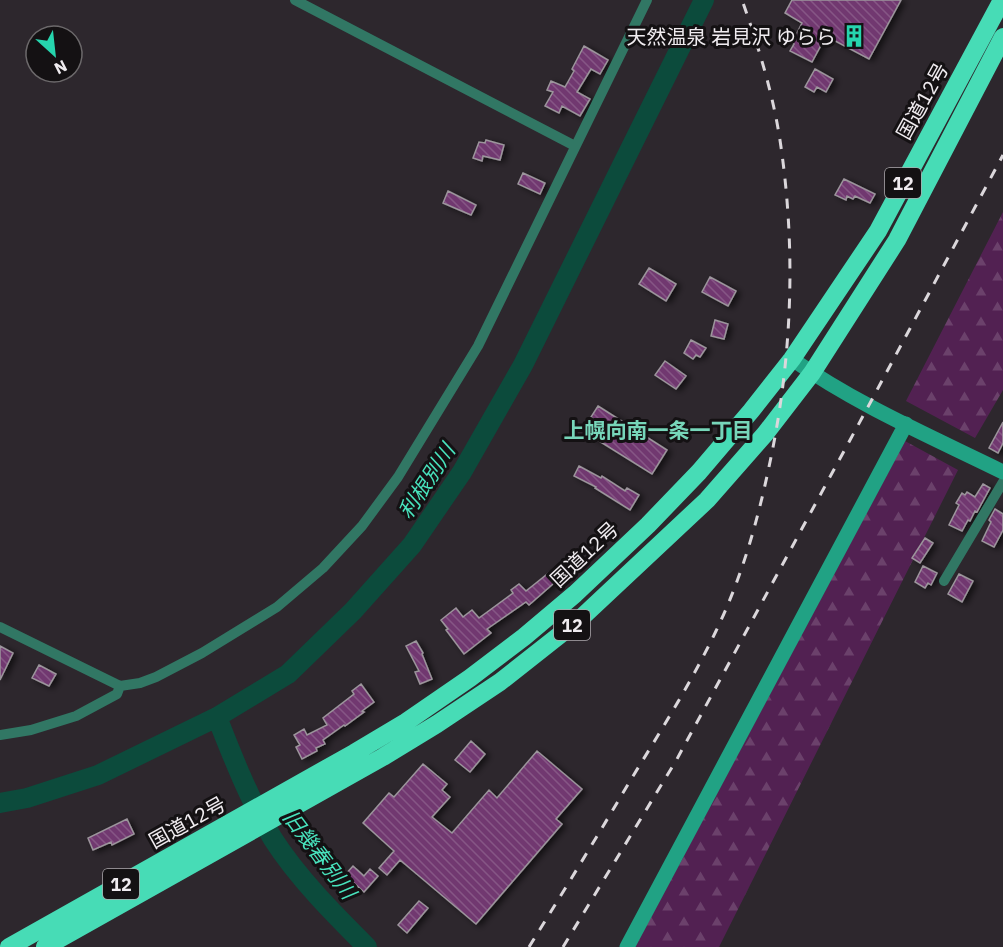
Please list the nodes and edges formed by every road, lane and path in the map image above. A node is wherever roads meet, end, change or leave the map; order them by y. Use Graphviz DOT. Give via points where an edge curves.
graph roads {
  1 [pos="295,0"];
  2 [pos="647,0"];
  3 [pos="1002,0"];
  4 [pos="1003,37"];
  5 [pos="575,146"];
  6 [pos="792,359"];
  7 [pos="812,373"];
  8 [pos="906,424"];
  9 [pos="1003,472"];
  10 [pos="1003,482"];
  11 [pos="944,581"];
  12 [pos="0,627"];
  13 [pos="120,686"];
  14 [pos="0,735"];
  15 [pos="276,808"];
  16 [pos="237,830"];
  17 [pos="9,947"];
  18 [pos="45,947"];
  19 [pos="627,947"];
  1 -- 5 [label="street"];
  2 -- 5 [label="street"];
  3 -- 6 [label="highway, 国道12号 / 12" via="878,231"];
  4 -- 7 [label="highway, 国道12号 / 12" via="897,240"];
  5 -- 13 [label="street" via="478,346 398,477 362,526 323,568 277,607 156,677"];
  6 -- 7 [label="street"];
  6 -- 15 [label="highway, 国道12号 / 12" via="699,472 575,594 470,678"];
  7 -- 8 [label="street"];
  7 -- 15 [label="highway, 国道12号 / 12" via="707,500 580,619 500,681 383,758"];
  8 -- 9 [label="street"];
  8 -- 19 [label="street"];
  10 -- 11 [label="street"];
  12 -- 13 [label="street"];
  13 -- 14 [label="street" via="117,694 75,716"];
  15 -- 16 [label="highway, 国道12号 / 12"];
  16 -- 17 [label="highway, 国道12号 / 12"];
  16 -- 18 [label="highway, 国道12号 / 12"];
}
